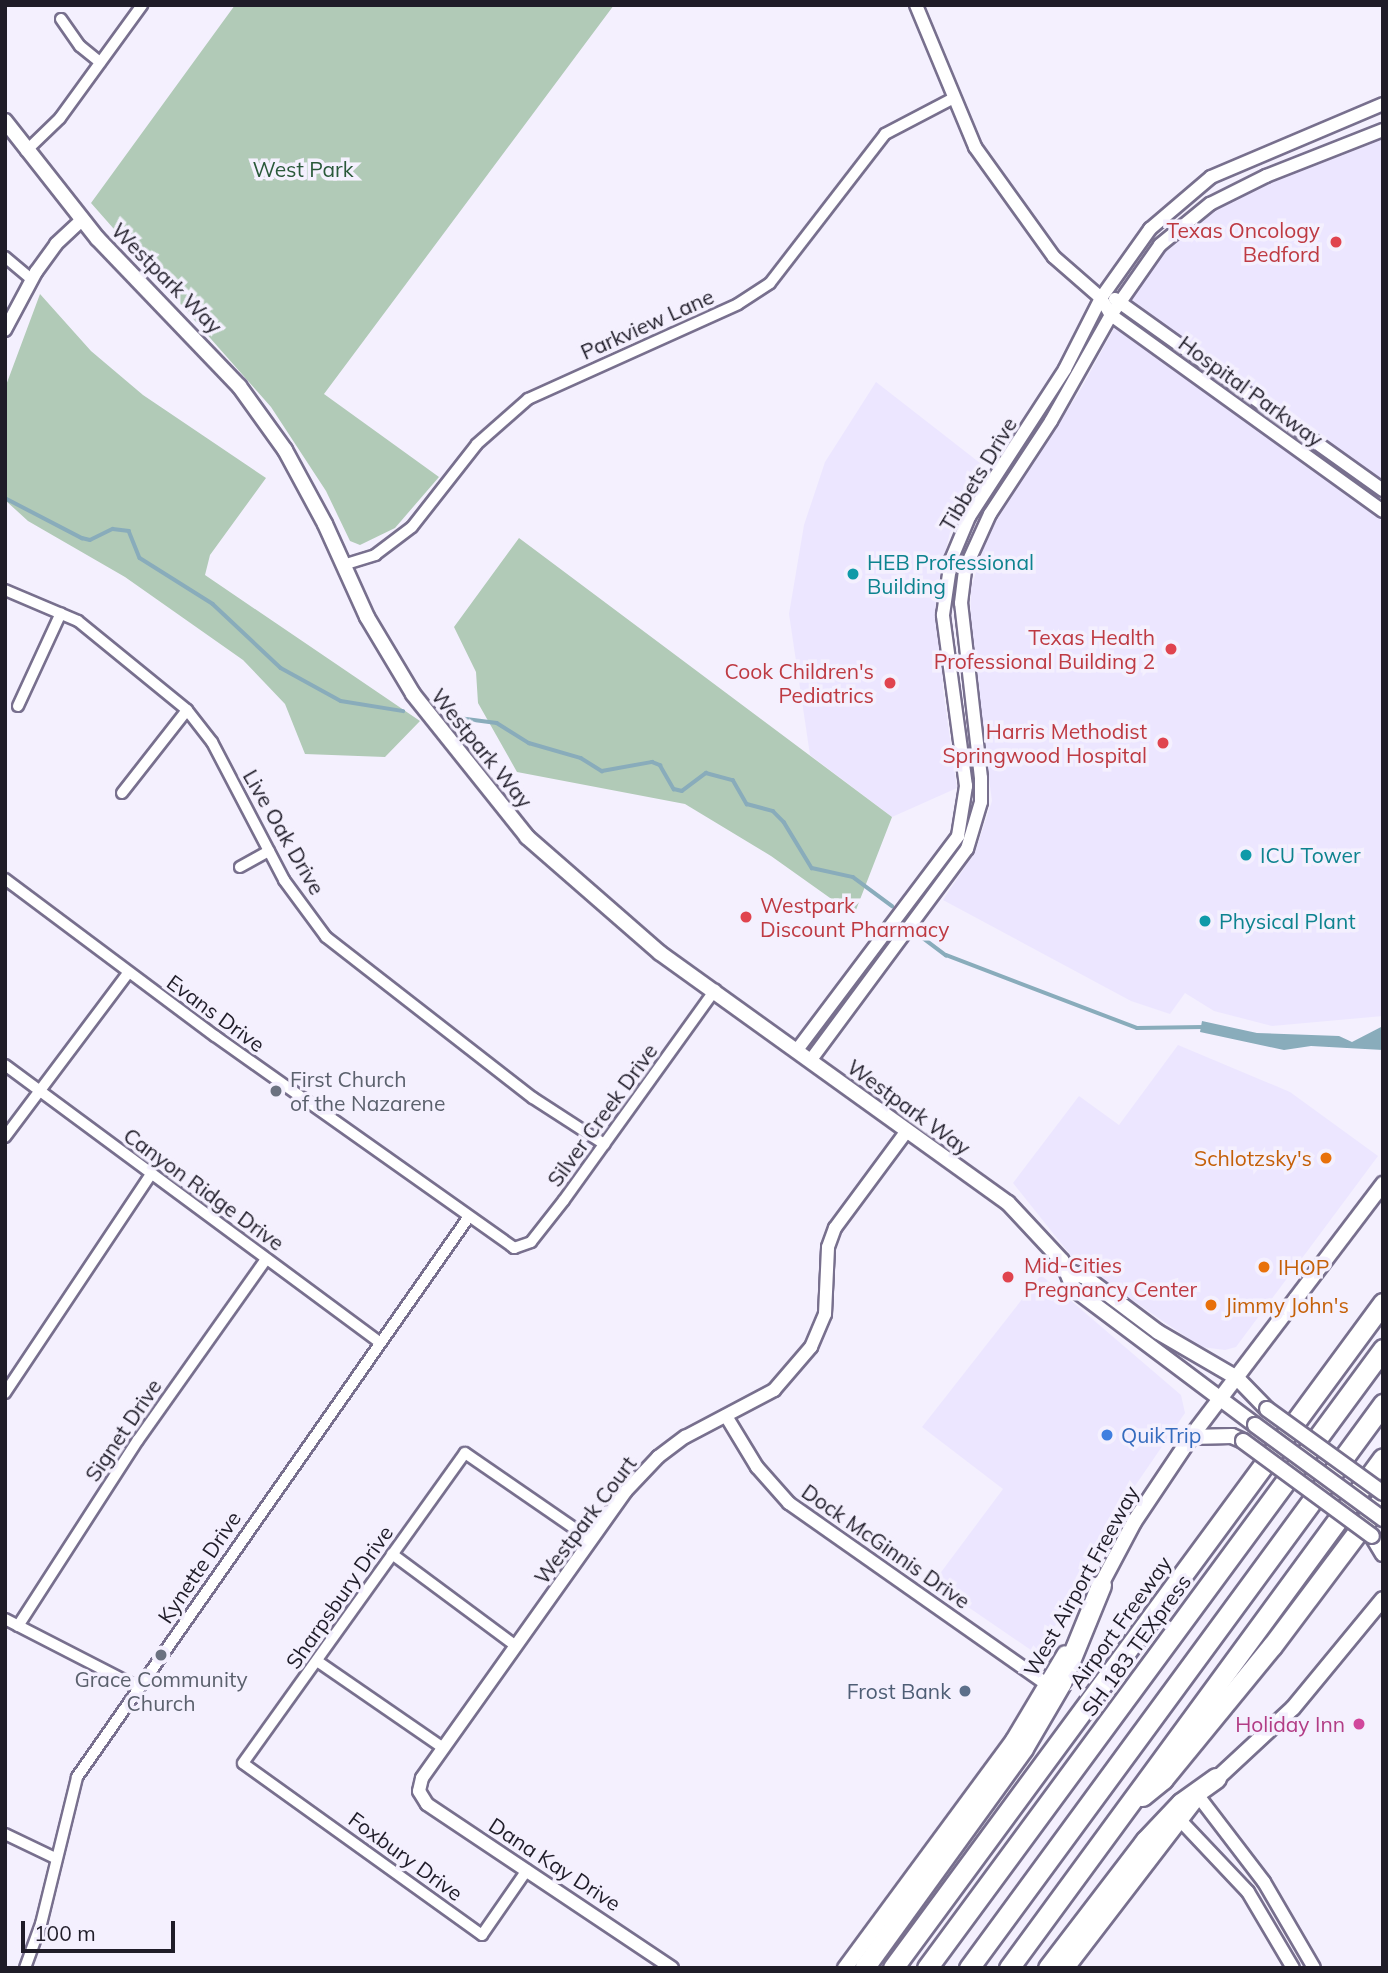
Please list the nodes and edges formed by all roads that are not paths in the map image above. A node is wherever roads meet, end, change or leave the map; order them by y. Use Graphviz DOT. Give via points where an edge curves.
graph roads {
  1 [pos="142,5"];
  2 [pos="916,5"];
  3 [pos="61,19"];
  4 [pos="100,62"];
  5 [pos="952,99"];
  6 [pos="1383,104"];
  7 [pos="5,121"];
  8 [pos="1383,130"];
  9 [pos="26,151"];
  10 [pos="1200,186"];
  11 [pos="1214,201"];
  12 [pos="82,220"];
  13 [pos="5,257"];
  14 [pos="32,280"];
  15 [pos="1101,298"];
  16 [pos="1121,300"];
  17 [pos="1111,315"];
  18 [pos="5,330"];
  19 [pos="1277,413"];
  20 [pos="1267,426"];
  21 [pos="1021,437"];
  22 [pos="1034,445"];
  23 [pos="1383,490"];
  24 [pos="1383,511"];
  25 [pos="951,560"];
  26 [pos="343,565"];
  27 [pos="965,569"];
  28 [pos="5,590"];
  29 [pos="61,613"];
  30 [pos="963,626"];
  31 [pos="945,629"];
  32 [pos="18,706"];
  33 [pos="187,710"];
  34 [pos="979,761"];
  35 [pos="963,764"];
  36 [pos="122,793"];
  37 [pos="269,851"];
  38 [pos="947,864"];
  39 [pos="240,867"];
  40 [pos="5,879"];
  41 [pos="129,972"];
  42 [pos="715,990"];
  43 [pos="797,1051"];
  44 [pos="810,1061"];
  45 [pos="5,1065"];
  46 [pos="40,1091"];
  47 [pos="906,1132"];
  48 [pos="5,1137"];
  49 [pos="604,1144"];
  50 [pos="151,1174"];
  51 [pos="1383,1184"];
  52 [pos="468,1218"];
  53 [pos="510,1247"];
  54 [pos="266,1259"];
  55 [pos="1068,1271"];
  56 [pos="1383,1303"];
  57 [pos="380,1342"];
  58 [pos="1383,1349"];
  59 [pos="1237,1378"];
  60 [pos="5,1393"];
  61 [pos="1220,1401"];
  62 [pos="1383,1404"];
  63 [pos="726,1416"];
  64 [pos="1191,1437"];
  65 [pos="1383,1458"];
  66 [pos="1383,1493"];
  67 [pos="1383,1498"];
  68 [pos="1383,1519"];
  69 [pos="591,1540"];
  70 [pos="392,1555"];
  71 [pos="1383,1555"];
  72 [pos="1101,1585"];
  73 [pos="1382,1597"];
  74 [pos="5,1619"];
  75 [pos="18,1626"];
  76 [pos="516,1646"];
  77 [pos="317,1661"];
  78 [pos="1047,1684"];
  79 [pos="139,1688"];
  80 [pos="443,1748"];
  81 [pos="243,1763"];
  82 [pos="1216,1778"];
  83 [pos="419,1791"];
  84 [pos="1199,1797"];
  85 [pos="1120,1812"];
  86 [pos="1179,1819"];
  87 [pos="5,1834"];
  88 [pos="55,1858"];
  89 [pos="527,1870"];
  90 [pos="1271,1894"];
  91 [pos="1256,1904"];
  92 [pos="25,1968"];
  93 [pos="672,1968"];
  94 [pos="845,1968"];
  95 [pos="864,1968"];
  96 [pos="892,1968"];
  97 [pos="927,1968"];
  98 [pos="969,1968"];
  99 [pos="1009,1968"];
  100 [pos="1048,1968"];
  101 [pos="1067,1968"];
  102 [pos="1293,1968"];
  103 [pos="1314,1968"];
  1 -- 4 [label="street"];
  2 -- 5 [label="street, Hospital Parkway"];
  3 -- 4 [label="street" via="80,46"];
  4 -- 9 [label="street" via="60,118"];
  5 -- 15 [label="street, Hospital Parkway" via="975,146 1037,236"];
  5 -- 26 [label="street, Parkview Lane" via="885,134 769,283 738,304 528,399 477,444 412,527 375,555"];
  6 -- 10 [label="street, Tibbets Drive" via="1233,166"];
  7 -- 9 [label="main road, Westpark Way"];
  8 -- 11 [label="street, Tibbets Drive"];
  9 -- 12 [label="main road, Westpark Way"];
  10 -- 11 [label="street"];
  10 -- 15 [label="street, Tibbets Drive" via="1150,229"];
  11 -- 16 [label="street, Tibbets Drive" via="1160,245"];
  12 -- 14 [label="street" via="56,244"];
  12 -- 26 [label="main road, Westpark Way" via="239,386 285,450"];
  13 -- 14 [label="street"];
  14 -- 18 [label="street"];
  15 -- 16 [label="street"];
  15 -- 17 [label="street, Hospital Parkway"];
  15 -- 21 [label="street, Tibbets Drive" via="1065,369"];
  16 -- 17 [label="street, Tibbets Drive"];
  16 -- 19 [label="street, Hospital Parkway"];
  17 -- 20 [label="street, Hospital Parkway"];
  17 -- 22 [label="street, Tibbets Drive"];
  19 -- 20 [label="street"];
  19 -- 23 [label="street, Hospital Parkway"];
  20 -- 24 [label="street, Hospital Parkway"];
  21 -- 22 [label="street"];
  21 -- 25 [label="street, Tibbets Drive" via="970,517"];
  22 -- 27 [label="street, Tibbets Drive" via="990,514"];
  25 -- 27 [label="street"];
  25 -- 31 [label="street, Tibbets Drive" via="945,584"];
  26 -- 42 [label="main road, Westpark Way" via="413,694 527,837 660,953"];
  27 -- 30 [label="street, Tibbets Drive"];
  28 -- 29 [label="street, Live Oak Drive"];
  29 -- 32 [label="street"];
  29 -- 33 [label="street, Live Oak Drive" via="129,660"];
  30 -- 31 [label="street"];
  30 -- 34 [label="street, Tibbets Drive"];
  31 -- 35 [label="street, Tibbets Drive"];
  33 -- 36 [label="street"];
  33 -- 37 [label="street, Live Oak Drive" via="212,743"];
  34 -- 35 [label="street"];
  34 -- 38 [label="street, Tibbets Drive" via="981,802 976,826"];
  35 -- 38 [label="street, Tibbets Drive" via="965,811"];
  37 -- 39 [label="street"];
  37 -- 49 [label="street, Live Oak Drive" via="326,937 533,1098"];
  38 -- 43 [label="street, Tibbets Drive"];
  38 -- 44 [label="street, Tibbets Drive"];
  40 -- 41 [label="street, Evans Drive"];
  41 -- 46 [label="street"];
  41 -- 52 [label="street, Evans Drive"];
  42 -- 43 [label="main road, Westpark Way"];
  42 -- 49 [label="street, Silver Creek Drive"];
  43 -- 44 [label="main road, Westpark Way"];
  44 -- 47 [label="main road, Westpark Way"];
  45 -- 46 [label="street, Canyon Ridge Drive"];
  46 -- 48 [label="street"];
  46 -- 50 [label="street, Canyon Ridge Drive"];
  47 -- 55 [label="main road, Westpark Way" via="1007,1203 1037,1231"];
  47 -- 63 [label="street, Westpark Court" via="835,1228 828,1247 825,1314 811,1348 774,1390"];
  49 -- 53 [label="street, Silver Creek Drive" via="531,1242"];
  50 -- 54 [label="street, Canyon Ridge Drive"];
  50 -- 60 [label="street"];
  51 -- 59 [label="main road, West Airport Freeway"];
  52 -- 53 [label="street, Evans Drive"];
  52 -- 57 [label="street, Kynette Drive"];
  54 -- 57 [label="street, Canyon Ridge Drive"];
  54 -- 75 [label="street, Signet Drive" via="138,1440"];
  55 -- 59 [label="main road, Westpark Way" via="1085,1277 1158,1332"];
  55 -- 61 [label="main road, Westpark Way" via="1074,1289"];
  56 -- 96 [label="highway, Airport Freeway"];
  57 -- 79 [label="street, Kynette Drive"];
  58 -- 97 [label="highway, SH 183 TEXpress"];
  59 -- 61 [label="main road, West Airport Freeway"];
  59 -- 66 [label="main road, Westpark Way, bridge" via="1267,1409"];
  61 -- 64 [label="main road, West Airport Freeway"];
  61 -- 68 [label="main road, Westpark Way, bridge"];
  62 -- 98 [label="highway"];
  63 -- 69 [label="street, Westpark Court" via="658,1457"];
  63 -- 78 [label="street, Dock McGinnis Drive" via="757,1467 789,1503"];
  64 -- 71 [label="main road, bridge" via="1232,1436 1243,1441 1372,1536"];
  64 -- 72 [label="main road, West Airport Freeway" via="1134,1522"];
  65 -- 85 [label="highway"];
  67 -- 85 [label="highway" via="1272,1646 1163,1779"];
  69 -- 70 [label="street, Sharpsbury Drive" via="465,1452"];
  69 -- 76 [label="street, Westpark Court"];
  70 -- 76 [label="street"];
  70 -- 77 [label="street, Sharpsbury Drive"];
  72 -- 78 [label="main road, West Airport Freeway"];
  72 -- 95 [label="highway" via="1061,1683 1023,1748"];
  73 -- 82 [label="main road" via="1293,1707"];
  74 -- 75 [label="street"];
  75 -- 79 [label="street"];
  76 -- 80 [label="street, Westpark Court"];
  77 -- 80 [label="street"];
  77 -- 81 [label="street, Sharpsbury Drive"];
  78 -- 94 [label="main road, West Airport Freeway" via="1013,1740"];
  79 -- 88 [label="street, Kynette Drive" via="77,1777"];
  80 -- 83 [label="street, Westpark Court"];
  81 -- 89 [label="street, Foxbury Drive" via="482,1934"];
  82 -- 84 [label="main road"];
  82 -- 100 [label="highway" via="1181,1803 1146,1840"];
  83 -- 89 [label="street, Dana Kay Drive" via="427,1804"];
  84 -- 86 [label="main road"];
  84 -- 90 [label="street"];
  85 -- 99 [label="highway"];
  86 -- 91 [label="street"];
  86 -- 101 [label="main road"];
  87 -- 88 [label="street"];
  88 -- 92 [label="street, Kynette Drive" via="41,1924"];
  89 -- 93 [label="street, Dana Kay Drive"];
  90 -- 91 [label="street"];
  90 -- 103 [label="street"];
  91 -- 102 [label="street"];
}
